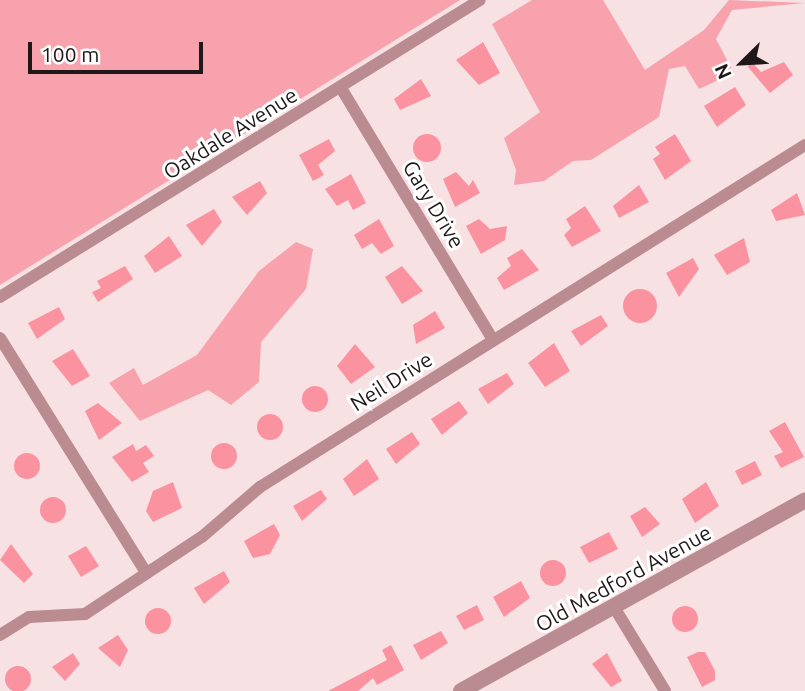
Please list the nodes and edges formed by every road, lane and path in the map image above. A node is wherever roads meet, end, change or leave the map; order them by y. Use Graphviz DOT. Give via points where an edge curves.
graph roads {
  1 [pos="480,0"];
  2 [pos="341,88"];
  3 [pos="805,145"];
  4 [pos="0,297"];
  5 [pos="0,338"];
  6 [pos="493,340"];
  7 [pos="805,500"];
  8 [pos="146,573"];
  9 [pos="614,607"];
  10 [pos="1,630"];
  11 [pos="461,691"];
  12 [pos="666,691"];
  1 -- 2 [label="street, Oakdale Avenue"];
  2 -- 4 [label="street, Oakdale Avenue"];
  2 -- 6 [label="street, Gary Drive"];
  3 -- 6 [label="street, Neil Drive"];
  5 -- 8 [label="street"];
  6 -- 8 [label="street, Neil Drive" via="237,502 203,537"];
  7 -- 9 [label="street, Old Medford Avenue"];
  8 -- 10 [label="street, Neil Drive" via="85,614 29,617"];
  9 -- 11 [label="street, Old Medford Avenue"];
  9 -- 12 [label="street"];
}
